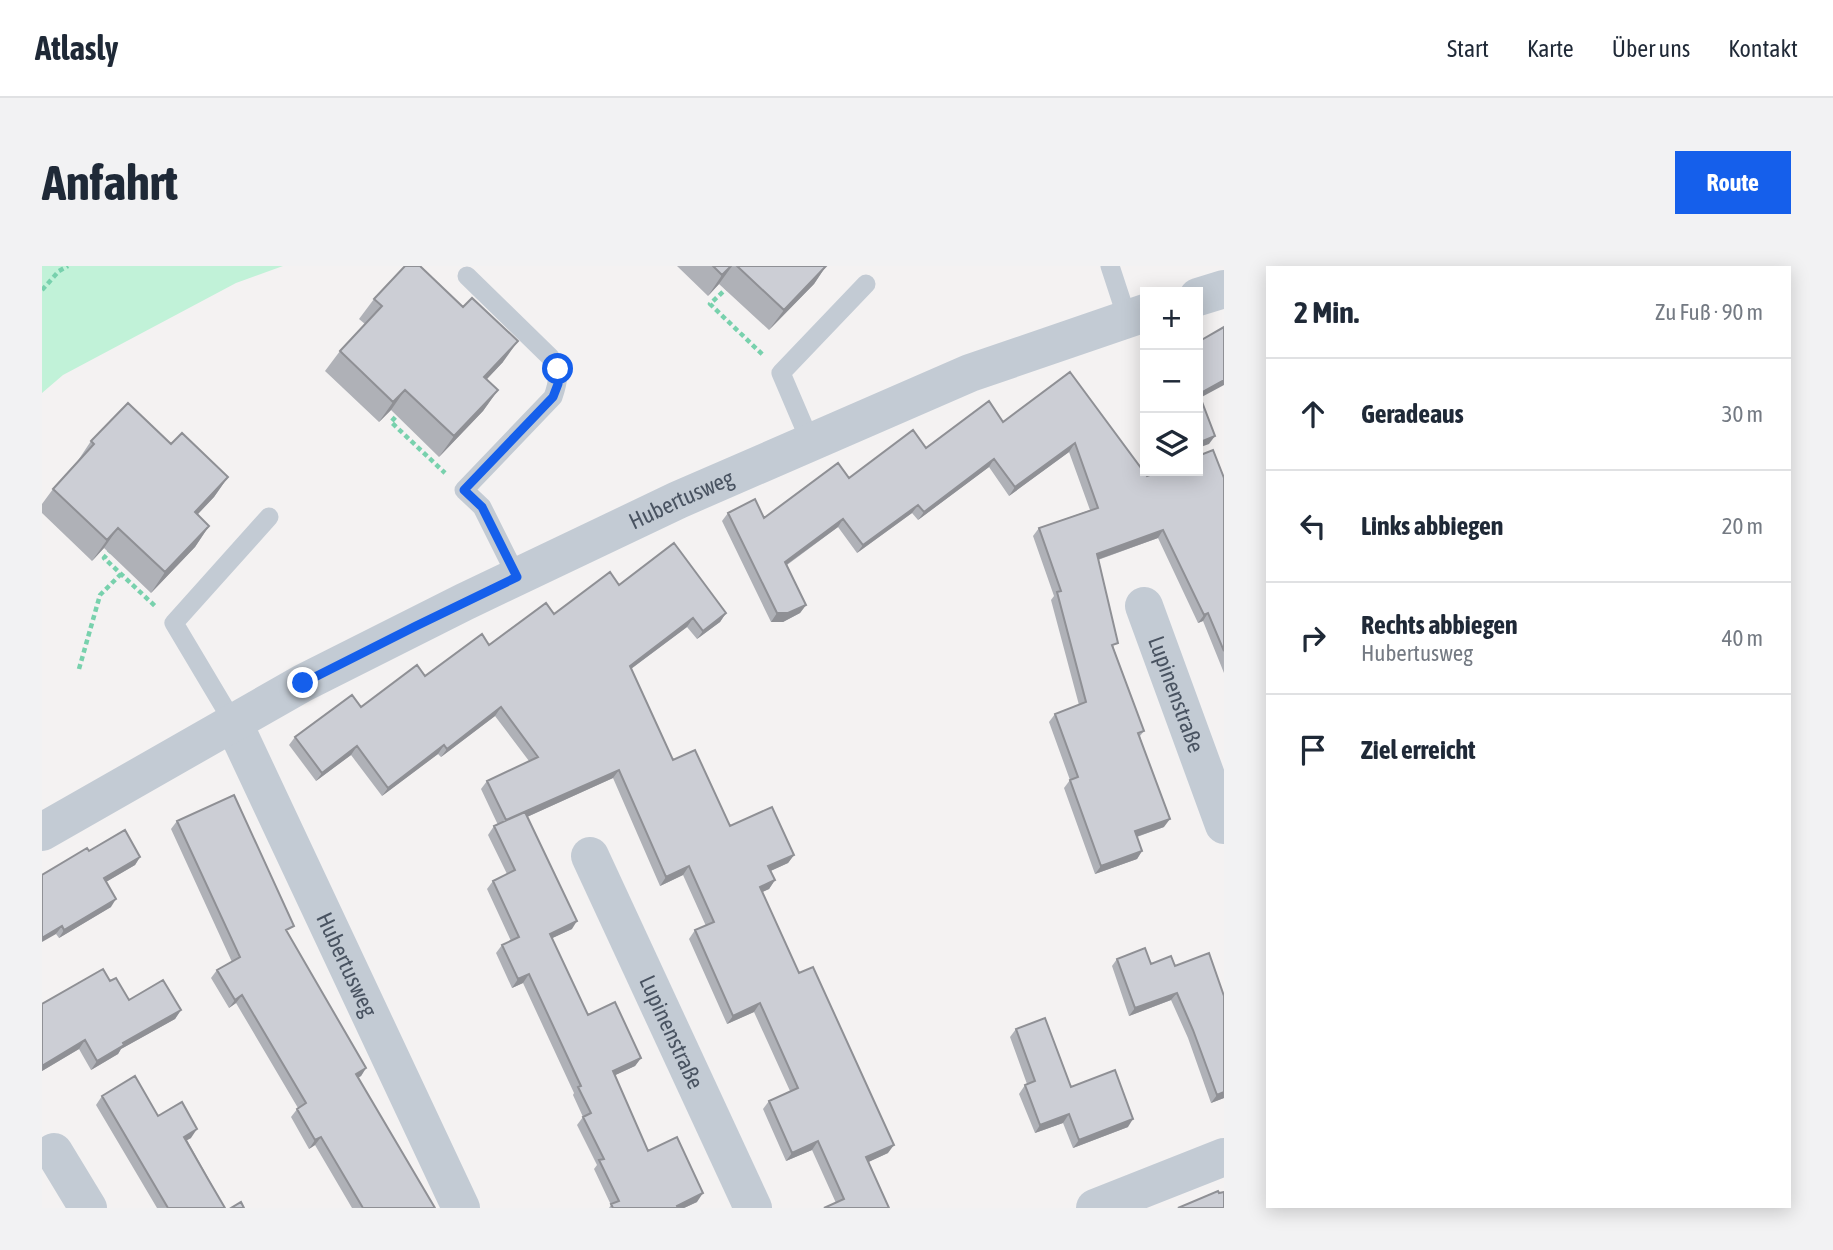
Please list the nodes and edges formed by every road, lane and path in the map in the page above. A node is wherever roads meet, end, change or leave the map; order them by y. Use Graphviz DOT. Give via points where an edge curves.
graph roads {
  1 [pos="68,266"];
  2 [pos="1110,266"];
  3 [pos="467,276"];
  4 [pos="733,281"];
  5 [pos="866,284"];
  6 [pos="1224,289"];
  7 [pos="42,290"];
  8 [pos="1203,295"];
  9 [pos="1136,315"];
  10 [pos="781,373"];
  11 [pos="404,408"];
  12 [pos="810,441"];
  13 [pos="464,490"];
  14 [pos="269,517"];
  15 [pos="116,545"];
  16 [pos="121,574"];
  17 [pos="517,577"];
  18 [pos="1144,606"];
  19 [pos="174,623"];
  20 [pos="79,669"];
  21 [pos="233,722"];
  22 [pos="1224,825"];
  23 [pos="42,832"];
  24 [pos="590,856"];
  25 [pos="54,1152"];
  26 [pos="1224,1157"];
  27 [pos="88,1208"];
  28 [pos="461,1208"];
  29 [pos="753,1208"];
  30 [pos="1095,1208"];
  1 -- 7 [label="path"];
  2 -- 9 [label="lane"];
  3 -- 13 [label="lane" via="550,357 558,369 558,384 553,397"];
  4 -- 10 [label="path" via="710,304"];
  5 -- 10 [label="lane"];
  6 -- 8 [label="street"];
  9 -- 12 [label="street, Hubertusweg" via="970,373"];
  10 -- 12 [label="lane"];
  11 -- 13 [label="path" via="391,422"];
  12 -- 17 [label="street, Hubertusweg"];
  13 -- 17 [label="lane" via="482,507"];
  14 -- 19 [label="lane"];
  15 -- 16 [label="path" via="104,558"];
  16 -- 19 [label="path"];
  16 -- 20 [label="path" via="100,595"];
  17 -- 21 [label="street, Hubertusweg"];
  18 -- 22 [label="street, Lupinenstraße"];
  19 -- 21 [label="lane"];
  21 -- 23 [label="street, Hubertusweg"];
  21 -- 28 [label="street, Hubertusweg"];
  24 -- 29 [label="street, Lupinenstraße"];
  25 -- 27 [label="street"];
  26 -- 30 [label="street"];
}
